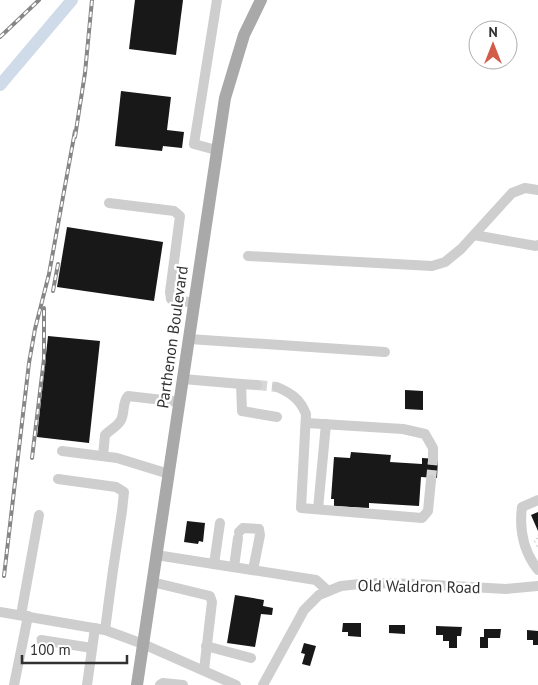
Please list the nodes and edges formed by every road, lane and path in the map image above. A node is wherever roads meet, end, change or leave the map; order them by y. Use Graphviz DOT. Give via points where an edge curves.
graph roads {
  1 [pos="217,0"];
  2 [pos="261,0"];
  3 [pos="216,150"];
  4 [pos="538,190"];
  5 [pos="109,203"];
  6 [pos="474,235"];
  7 [pos="537,247"];
  8 [pos="248,256"];
  9 [pos="194,303"];
  10 [pos="188,339"];
  11 [pos="385,352"];
  12 [pos="183,380"];
  13 [pos="241,384"];
  14 [pos="257,385"];
  15 [pos="277,387"];
  16 [pos="180,402"];
  17 [pos="277,417"];
  18 [pos="306,423"];
  19 [pos="326,424"];
  20 [pos="62,451"];
  21 [pos="103,456"];
  22 [pos="433,460"];
  23 [pos="169,474"];
  24 [pos="58,479"];
  25 [pos="431,480"];
  26 [pos="538,500"];
  27 [pos="318,509"];
  28 [pos="39,515"];
  29 [pos="220,523"];
  30 [pos="538,538"];
  31 [pos="538,548"];
  32 [pos="156,555"];
  33 [pos="214,564"];
  34 [pos="234,567"];
  35 [pos="253,570"];
  36 [pos="538,570"];
  37 [pos="152,582"];
  38 [pos="538,586"];
  39 [pos="328,592"];
  40 [pos="0,612"];
  41 [pos="25,615"];
  42 [pos="100,629"];
  43 [pos="40,640"];
  44 [pos="143,644"];
  45 [pos="206,646"];
  46 [pos="92,648"];
  47 [pos="251,658"];
  48 [pos="204,670"];
  49 [pos="230,684"];
  50 [pos="14,685"];
  51 [pos="87,685"];
  52 [pos="137,685"];
  53 [pos="160,685"];
  54 [pos="183,685"];
  55 [pos="263,685"];
  1 -- 3 [label="street" via="194,144"];
  2 -- 3 [label="main road, Parthenon Boulevard" via="234,63"];
  3 -- 9 [label="main road, Parthenon Boulevard"];
  4 -- 6 [label="street" via="525,188 512,193"];
  5 -- 9 [label="street" via="174,211 180,216 171,299"];
  6 -- 7 [label="street"];
  6 -- 8 [label="street" via="445,262 432,266"];
  9 -- 10 [label="main road, Parthenon Boulevard"];
  10 -- 11 [label="street"];
  10 -- 12 [label="main road, Parthenon Boulevard"];
  12 -- 13 [label="street"];
  12 -- 16 [label="main road, Parthenon Boulevard"];
  13 -- 14 [label="street"];
  13 -- 17 [label="street" via="242,411"];
  15 -- 18 [label="street" via="293,394 304,407"];
  16 -- 21 [label="street" via="128,396 124,400 120,423 106,435"];
  16 -- 23 [label="main road, Parthenon Boulevard"];
  18 -- 19 [label="street"];
  18 -- 27 [label="street" via="301,508"];
  19 -- 22 [label="street" via="403,429 425,434 433,448"];
  19 -- 27 [label="street"];
  20 -- 21 [label="street"];
  21 -- 23 [label="street"];
  23 -- 32 [label="main road, Parthenon Boulevard"];
  24 -- 42 [label="street" via="116,487 124,492"];
  25 -- 27 [label="street" via="428,511 422,518"];
  26 -- 36 [label="street" via="522,507 521,516 524,544"];
  28 -- 41 [label="street"];
  29 -- 33 [label="street"];
  30 -- 31 [label="path" via="534,540"];
  32 -- 33 [label="street"];
  32 -- 37 [label="main road, Parthenon Boulevard"];
  33 -- 34 [label="street"];
  34 -- 35 [label="street"];
  34 -- 35 [label="street" via="240,533 259,530"];
  35 -- 39 [label="street" via="316,580"];
  37 -- 44 [label="main road, Parthenon Boulevard"];
  37 -- 45 [label="street" via="210,596"];
  38 -- 39 [label="street, Old Waldron Road" via="506,589 368,584 341,586"];
  39 -- 55 [label="street, Old Waldron Road" via="319,595 304,610"];
  40 -- 41 [label="street"];
  41 -- 42 [label="street"];
  41 -- 50 [label="street"];
  42 -- 44 [label="street"];
  42 -- 46 [label="street"];
  43 -- 46 [label="street"];
  44 -- 48 [label="street"];
  44 -- 52 [label="main road, Parthenon Boulevard"];
  45 -- 47 [label="street"];
  45 -- 48 [label="street"];
  46 -- 51 [label="street"];
  48 -- 49 [label="street"];
  53 -- 54 [label="street"];
}
